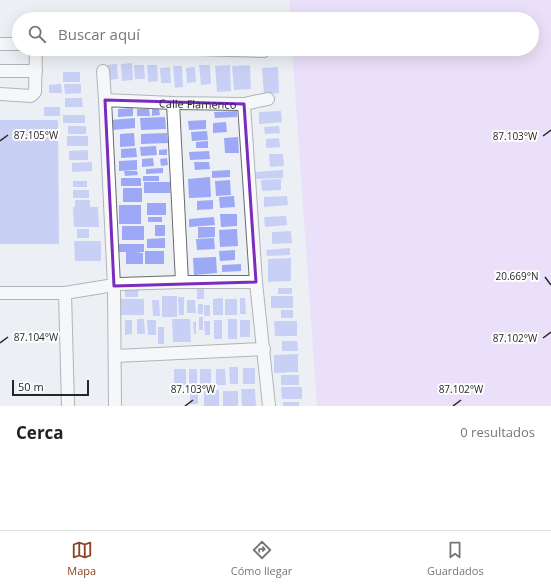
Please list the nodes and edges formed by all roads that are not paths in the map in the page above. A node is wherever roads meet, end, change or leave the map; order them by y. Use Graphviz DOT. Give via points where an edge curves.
graph roads {
  1 [pos="0,44"];
  2 [pos="12,44"];
  3 [pos="36,56"];
  4 [pos="0,71"];
  5 [pos="36,71"];
  6 [pos="103,71"];
  7 [pos="0,94"];
  8 [pos="268,99"];
  9 [pos="106,100"];
  10 [pos="173,104"];
  11 [pos="244,104"];
  12 [pos="182,282"];
  13 [pos="256,282"];
  14 [pos="114,286"];
  15 [pos="0,293"];
  16 [pos="66,293"];
  17 [pos="264,349"];
  18 [pos="115,356"];
  19 [pos="68,406"];
  20 [pos="115,406"];
  21 [pos="270,406"];
  1 -- 2 [label="street"];
  3 -- 5 [label="street"];
  4 -- 5 [label="street"];
  5 -- 7 [label="street" via="35,92 31,96"];
  6 -- 9 [label="street"];
  8 -- 11 [label="street"];
  9 -- 10 [label="street, Calle Flamenco"];
  9 -- 14 [label="street"];
  10 -- 11 [label="street, Calle Flamenco"];
  10 -- 12 [label="street"];
  11 -- 13 [label="street, Calle Flamenco"];
  12 -- 13 [label="street"];
  12 -- 14 [label="street"];
  13 -- 17 [label="street, Calle Flamenco"];
  14 -- 16 [label="street"];
  14 -- 18 [label="street"];
  15 -- 16 [label="street"];
  16 -- 19 [label="street"];
  17 -- 18 [label="street"];
  17 -- 21 [label="street, Calle Flamenco"];
  18 -- 20 [label="street"];
}
